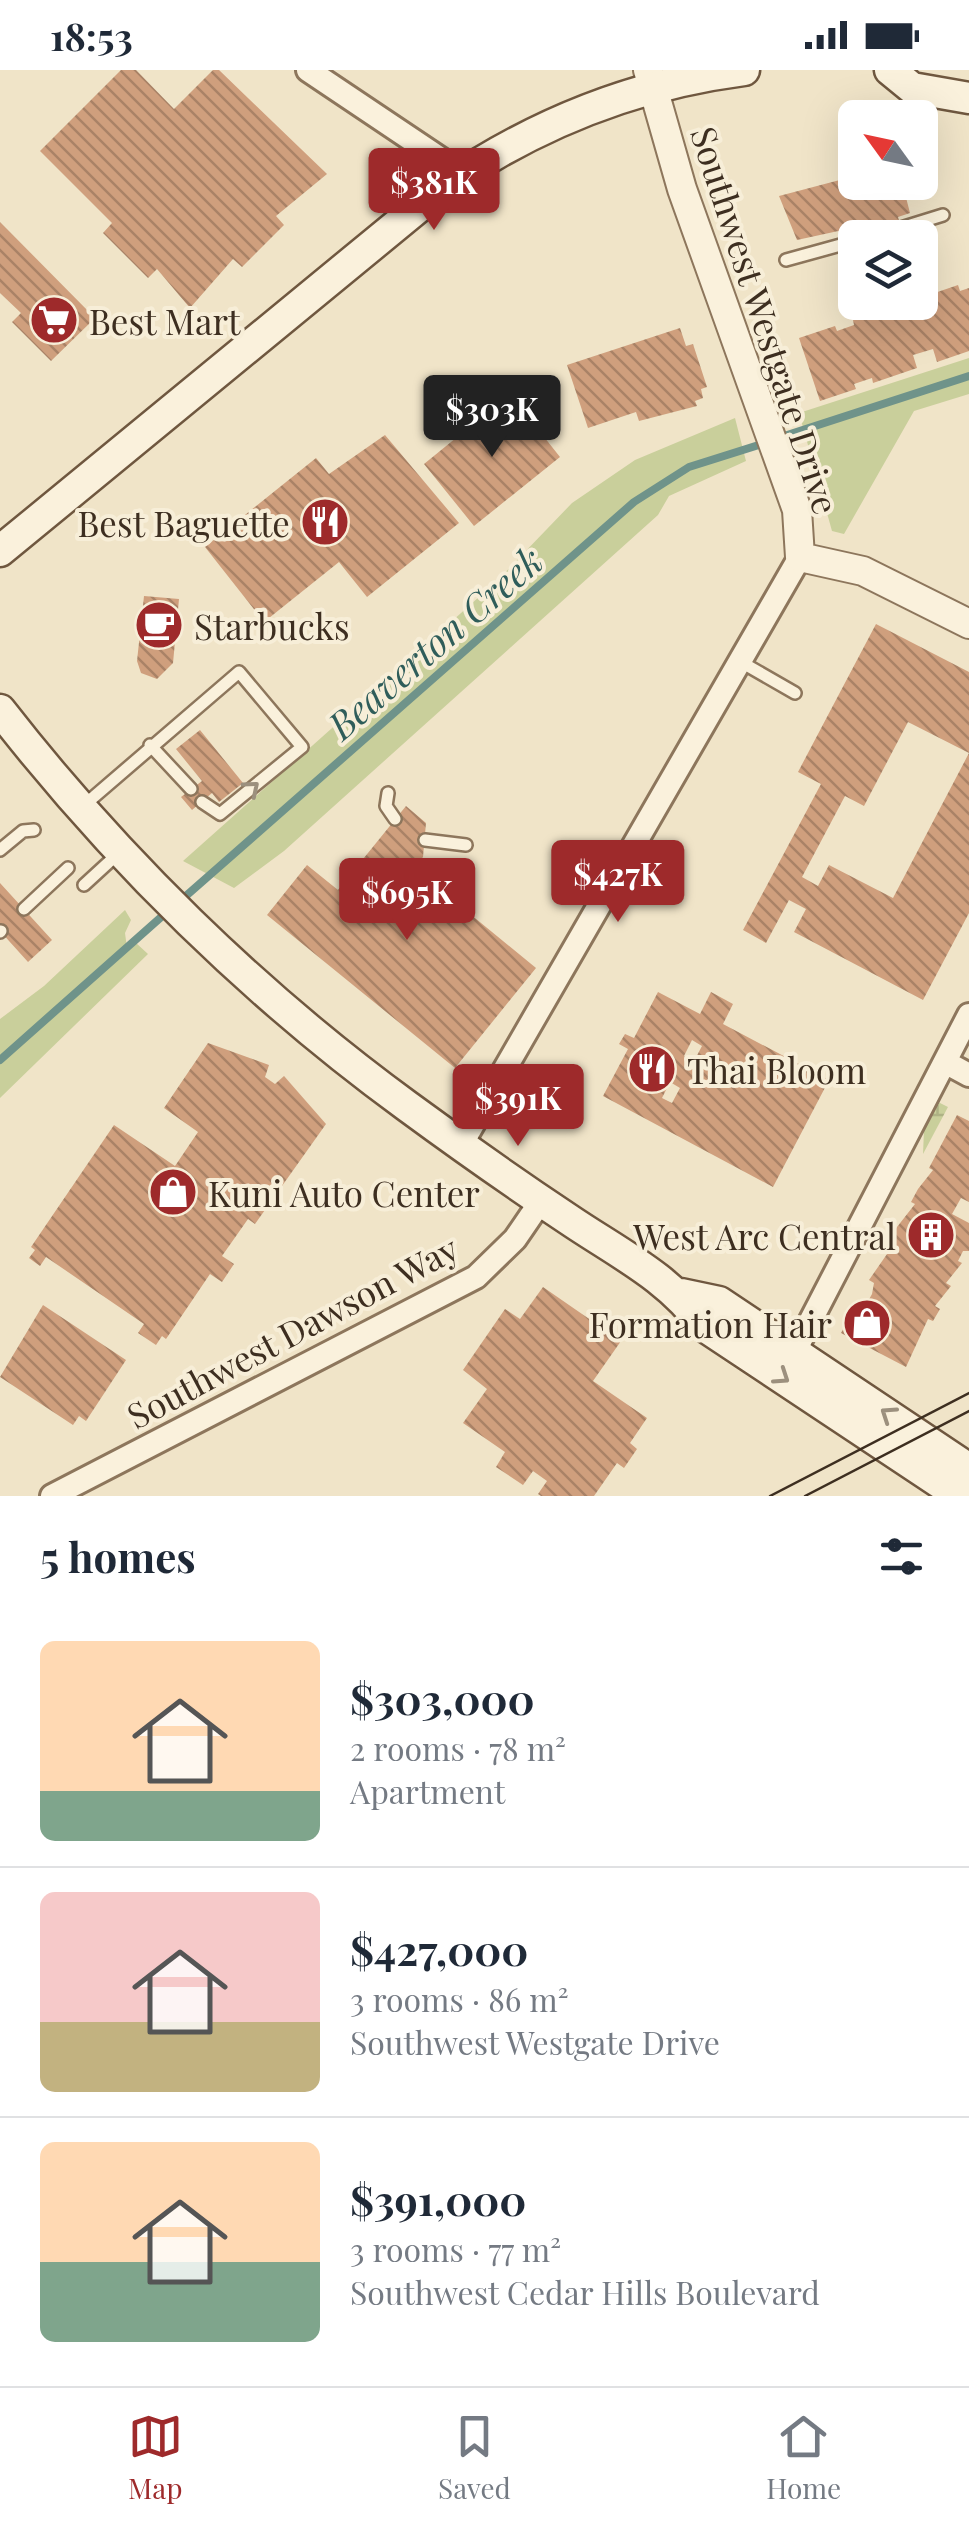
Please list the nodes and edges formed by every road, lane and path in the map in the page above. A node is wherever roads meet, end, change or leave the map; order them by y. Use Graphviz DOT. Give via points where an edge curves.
graph roads {
  1 [pos="308,70"];
  2 [pos="744,70"];
  3 [pos="890,70"];
  4 [pos="650,79"];
  5 [pos="967,94"];
  6 [pos="463,174"];
  7 [pos="943,215"];
  8 [pos="927,220"];
  9 [pos="838,246"];
  10 [pos="786,260"];
  11 [pos="0,551"];
  12 [pos="800,557"];
  13 [pos="969,624"];
  14 [pos="741,662"];
  15 [pos="795,693"];
  16 [pos="0,710"];
  17 [pos="150,745"];
  18 [pos="191,790"];
  19 [pos="388,793"];
  20 [pos="202,802"];
  21 [pos="82,808"];
  22 [pos="395,819"];
  23 [pos="34,830"];
  24 [pos="425,840"];
  25 [pos="466,845"];
  26 [pos="0,850"];
  27 [pos="122,850"];
  28 [pos="68,868"];
  29 [pos="84,885"];
  30 [pos="24,909"];
  31 [pos="969,1015"];
  32 [pos="945,1062"];
  33 [pos="969,1075"];
  34 [pos="461,1144"];
  35 [pos="541,1200"];
  36 [pos="681,1294"];
  37 [pos="795,1351"];
  38 [pos="969,1469"];
  39 [pos="52,1496"];
  40 [pos="960,1496"];
  1 -- 6 [label="street"];
  2 -- 4 [label="main road"];
  3 -- 5 [label="main road" via="912,88"];
  4 -- 6 [label="main road" via="535,131"];
  4 -- 12 [label="street, Southwest Westgate Drive" via="797,510"];
  6 -- 11 [label="main road"];
  7 -- 8 [label="lane"];
  9 -- 10 [label="lane"];
  12 -- 13 [label="street" via="863,571"];
  12 -- 14 [label="street, Southwest Westgate Drive"];
  14 -- 15 [label="lane"];
  14 -- 34 [label="street, Southwest Westgate Drive"];
  16 -- 21 [label="main road"];
  17 -- 18 [label="lane"];
  20 -- 17 [label="lane, one-way" via="220,814 302,747 239,672"];
  17 -- 21 [label="lane"];
  19 -- 22 [label="lane" via="387,812"];
  21 -- 27 [label="main road"];
  23 -- 26 [label="lane"];
  24 -- 25 [label="lane"];
  27 -- 29 [label="lane"];
  27 -- 34 [label="main road" via="324,1042"];
  28 -- 30 [label="lane"];
  31 -- 32 [label="street"];
  32 -- 33 [label="street"];
  32 -- 37 [label="street"];
  34 -- 35 [label="main road"];
  35 -- 36 [label="main road"];
  35 -- 39 [label="street, Southwest Dawson Way" via="515,1239 476,1276"];
  36 -- 37 [label="main road" via="718,1302"];
  36 -- 40 [label="main road, one-way" via="704,1326"];
  38 -- 37 [label="main road, one-way"];
}
